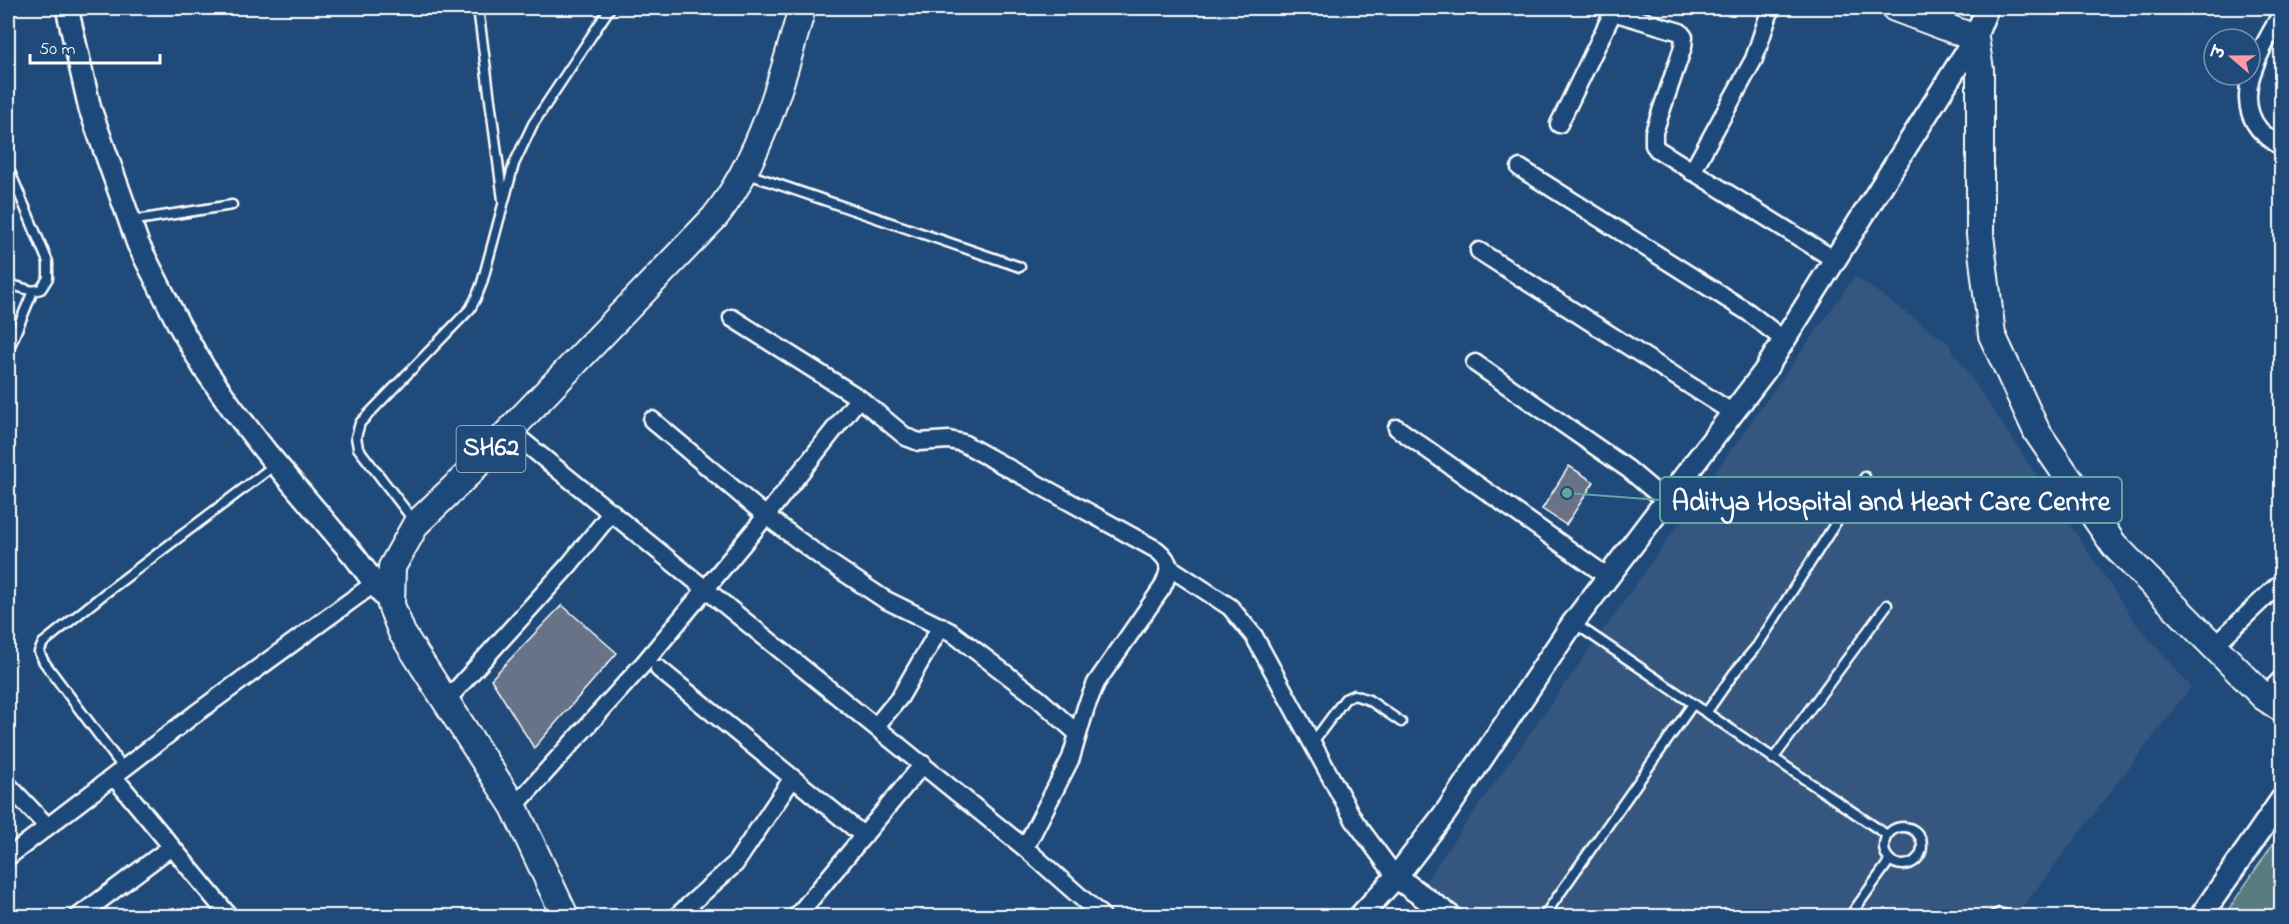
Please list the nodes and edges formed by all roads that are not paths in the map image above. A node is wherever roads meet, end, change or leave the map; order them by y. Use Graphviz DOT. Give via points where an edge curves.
graph roads {
  1 [pos="67,8"];
  2 [pos="478,8"];
  3 [pos="610,8"];
  4 [pos="802,8"];
  5 [pos="1772,8"];
  6 [pos="1895,8"];
  7 [pos="1987,8"];
  8 [pos="1614,10"];
  9 [pos="2282,12"];
  10 [pos="1975,38"];
  11 [pos="1559,124"];
  12 [pos="2277,144"];
  13 [pos="8,167"];
  14 [pos="1520,168"];
  15 [pos="745,172"];
  16 [pos="1692,172"];
  17 [pos="504,204"];
  18 [pos="232,205"];
  19 [pos="130,221"];
  20 [pos="1479,251"];
  21 [pos="1835,260"];
  22 [pos="1020,267"];
  23 [pos="8,284"];
  24 [pos="33,291"];
  25 [pos="732,318"];
  26 [pos="1784,340"];
  27 [pos="8,351"];
  28 [pos="1475,363"];
  29 [pos="859,398"];
  30 [pos="1733,413"];
  31 [pos="652,420"];
  32 [pos="1397,428"];
  33 [pos="509,430"];
  34 [pos="276,464"];
  35 [pos="1865,477"];
  36 [pos="1666,501"];
  37 [pos="612,512"];
  38 [pos="766,516"];
  39 [pos="416,524"];
  40 [pos="1169,567"];
  41 [pos="1608,578"];
  42 [pos="2282,581"];
  43 [pos="375,583"];
  44 [pos="706,588"];
  45 [pos="391,604"];
  46 [pos="1887,605"];
  47 [pos="1574,623"];
  48 [pos="941,626"];
  49 [pos="2214,646"];
  50 [pos="659,669"];
  51 [pos="2282,678"];
  52 [pos="445,702"];
  53 [pos="2273,703"];
  54 [pos="1693,704"];
  55 [pos="1706,713"];
  56 [pos="1401,722"];
  57 [pos="876,726"];
  58 [pos="1078,734"];
  59 [pos="1313,742"];
  60 [pos="1773,759"];
  61 [pos="923,764"];
  62 [pos="119,773"];
  63 [pos="792,780"];
  64 [pos="8,785"];
  65 [pos="2282,799"];
  66 [pos="514,807"];
  67 [pos="47,826"];
  68 [pos="1887,835"];
  69 [pos="864,836"];
  70 [pos="171,847"];
  71 [pos="1025,848"];
  72 [pos="8,856"];
  73 [pos="1890,860"];
  74 [pos="1396,878"];
  75 [pos="79,916"];
  76 [pos="229,916"];
  77 [pos="565,916"];
  78 [pos="676,916"];
  79 [pos="798,916"];
  80 [pos="1102,916"];
  81 [pos="1360,916"];
  82 [pos="1450,916"];
  83 [pos="1544,916"];
  84 [pos="1850,916"];
  85 [pos="1993,916"];
  86 [pos="2008,916"];
  87 [pos="2201,916"];
  1 -- 19 [label="street" via="90,109"];
  2 -- 17 [label="lane"];
  3 -- 17 [label="lane" via="533,124 514,164"];
  4 -- 15 [label="main road, SH62" via="790,52"];
  5 -- 16 [label="street" via="1754,59"];
  6 -- 10 [label="main road"];
  7 -- 10 [label="street"];
  8 -- 11 [label="street"];
  8 -- 16 [label="street" via="1680,32 1684,37 1653,138 1657,149"];
  9 -- 12 [label="street" via="2249,81 2248,94 2259,129"];
  10 -- 21 [label="street"];
  10 -- 49 [label="main road" via="1980,70 1980,235 1992,335 2037,432 2114,545"];
  13 -- 24 [label="lane" via="48,262 48,278 41,289"];
  14 -- 26 [label="street" via="1748,312"];
  15 -- 22 [label="lane"];
  15 -- 33 [label="main road, SH62" via="714,218"];
  16 -- 21 [label="street"];
  17 -- 39 [label="lane" via="482,284 470,309 360,423 356,437 358,448"];
  18 -- 19 [label="lane"];
  19 -- 34 [label="street" via="158,284 204,368"];
  20 -- 30 [label="street"];
  21 -- 26 [label="street"];
  23 -- 24 [label="lane"];
  24 -- 27 [label="lane"];
  25 -- 29 [label="street"];
  26 -- 30 [label="street"];
  28 -- 36 [label="street" via="1628,469"];
  29 -- 38 [label="street"];
  29 -- 40 [label="street" via="906,437 919,442 963,443 1157,549 1166,557"];
  30 -- 36 [label="street"];
  31 -- 38 [label="street"];
  32 -- 41 [label="street"];
  33 -- 37 [label="street"];
  33 -- 39 [label="main road, SH62"];
  34 -- 43 [label="street"];
  34 -- 62 [label="lane" via="43,644 39,652 44,662"];
  35 -- 55 [label="lane" via="1757,646"];
  36 -- 41 [label="street"];
  37 -- 44 [label="street"];
  37 -- 52 [label="street"];
  38 -- 44 [label="street"];
  38 -- 48 [label="street" via="884,599"];
  39 -- 45 [label="main road, SH62" via="392,567"];
  40 -- 58 [label="street" via="1162,588 1096,683"];
  40 -- 59 [label="street" via="1212,594 1244,622"];
  41 -- 47 [label="street"];
  42 -- 49 [label="street"];
  43 -- 45 [label="street"];
  43 -- 62 [label="street"];
  44 -- 57 [label="street"];
  44 -- 66 [label="street"];
  45 -- 52 [label="main road, SH62" via="402,633"];
  46 -- 60 [label="lane"];
  47 -- 54 [label="lane"];
  47 -- 74 [label="street" via="1446,812"];
  48 -- 57 [label="street" via="900,697"];
  48 -- 58 [label="street" via="1031,692"];
  49 -- 53 [label="main road"];
  50 -- 63 [label="street"];
  51 -- 53 [label="street"];
  52 -- 66 [label="main road, SH62"];
  54 -- 55 [label="lane"];
  54 -- 83 [label="lane"];
  55 -- 60 [label="lane"];
  56 -- 59 [label="lane" via="1369,700 1354,695 1346,699"];
  57 -- 61 [label="street"];
  58 -- 71 [label="street" via="1060,783"];
  59 -- 74 [label="street" via="1354,820"];
  60 -- 68 [label="lane"];
  61 -- 69 [label="street"];
  61 -- 71 [label="street"];
  62 -- 67 [label="street"];
  62 -- 70 [label="street"];
  63 -- 69 [label="street"];
  63 -- 78 [label="street" via="735,864"];
  64 -- 67 [label="street"];
  65 -- 87 [label="street"];
  66 -- 77 [label="main road, SH62"];
  67 -- 72 [label="street"];
  68 -- 73 [label="lane" via="1884,848"];
  68 -- 73 [label="lane" via="1896,828 1909,827 1919,834 1923,846 1918,857 1908,864"];
  69 -- 79 [label="street"];
  70 -- 75 [label="street"];
  70 -- 76 [label="street"];
  71 -- 80 [label="street"];
  73 -- 84 [label="lane"];
  74 -- 81 [label="street"];
  74 -- 82 [label="street"];
  85 -- 86 [label="lane"];
}
